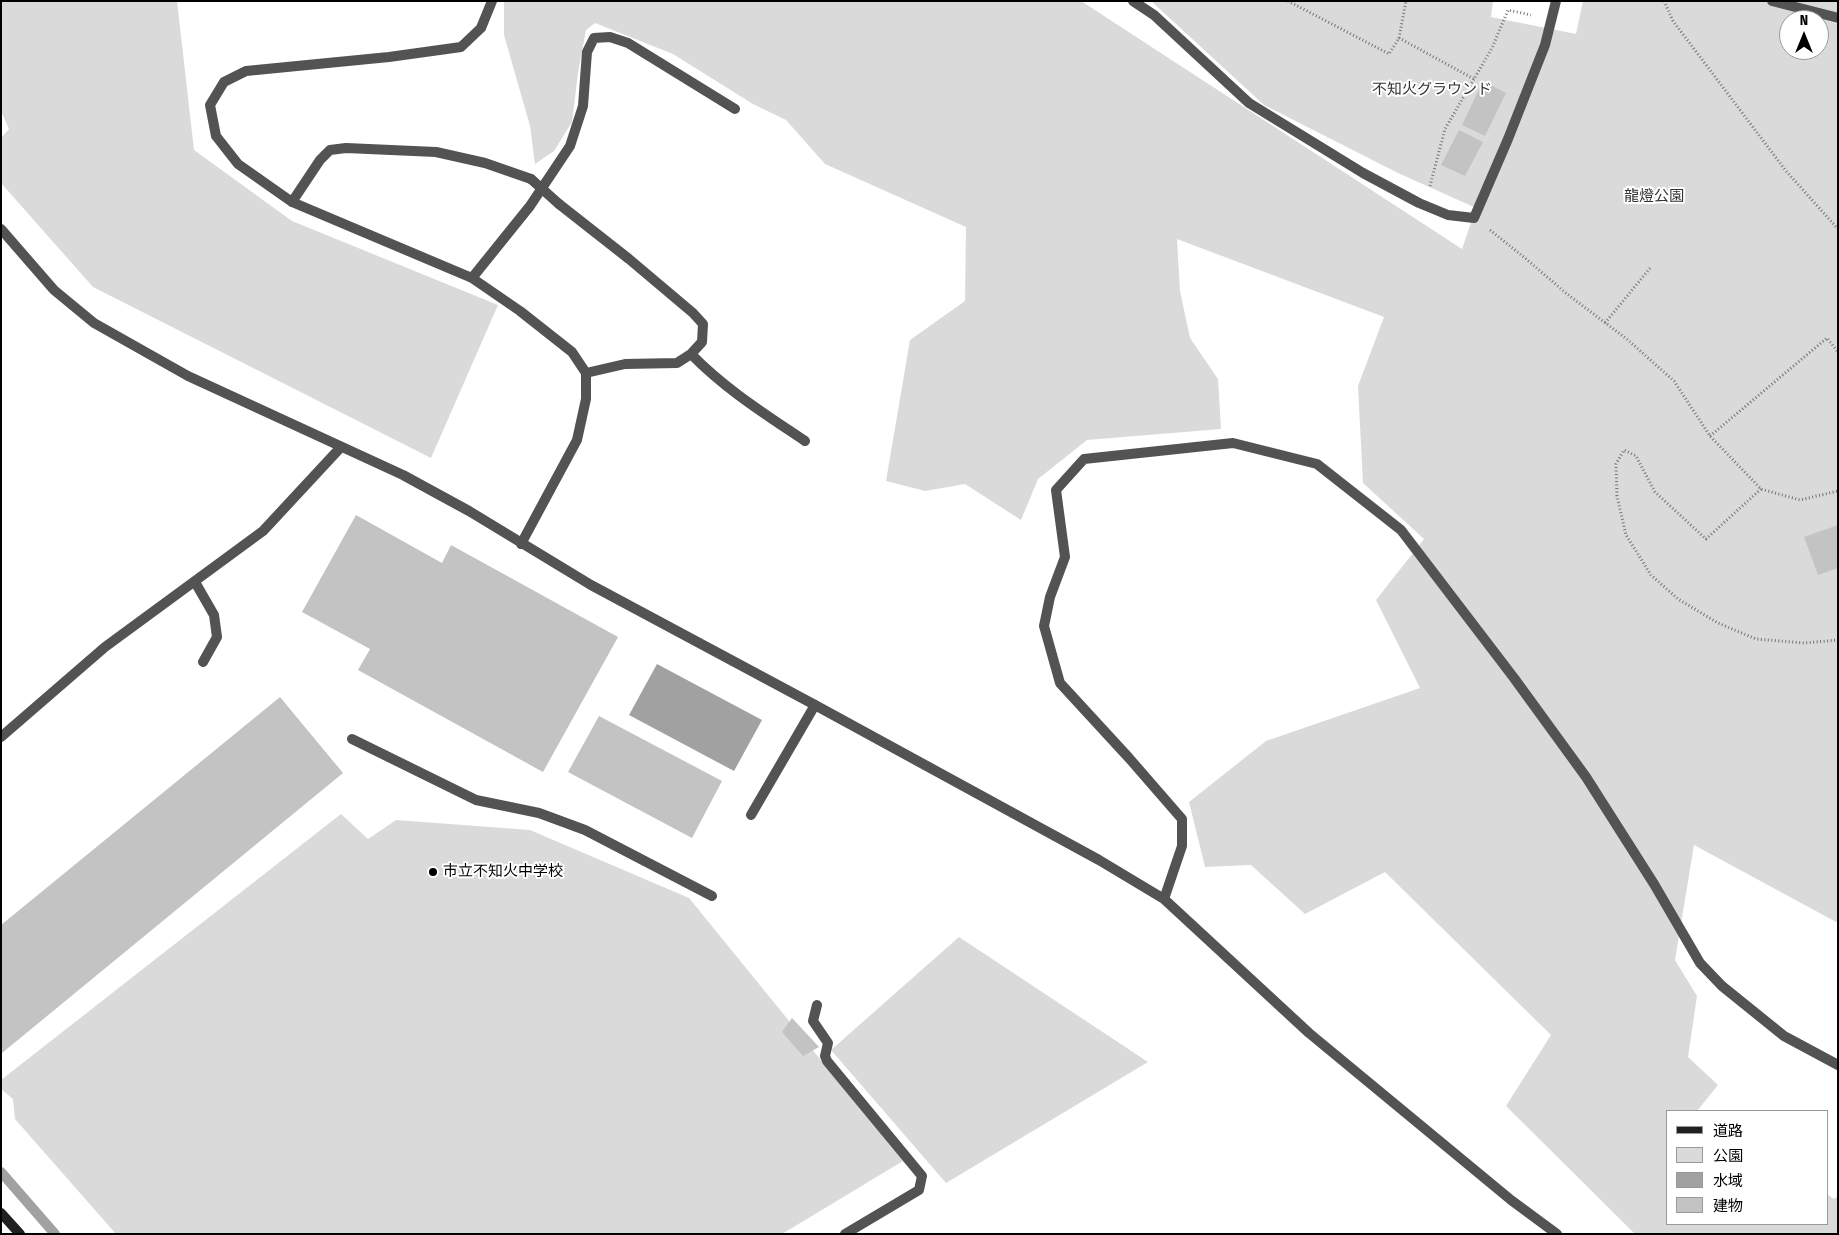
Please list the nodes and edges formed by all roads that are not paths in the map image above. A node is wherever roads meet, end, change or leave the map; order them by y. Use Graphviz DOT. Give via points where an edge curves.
graph roads {
  1 [pos="492,1"];
  2 [pos="1133,1"];
  3 [pos="1556,1"];
  4 [pos="1772,1"];
  5 [pos="1838,18"];
  6 [pos="735,109"];
  7 [pos="292,202"];
  8 [pos="1,229"];
  9 [pos="472,278"];
  10 [pos="691,354"];
  11 [pos="586,373"];
  12 [pos="805,441"];
  13 [pos="341,446"];
  14 [pos="521,544"];
  15 [pos="195,582"];
  16 [pos="203,662"];
  17 [pos="815,705"];
  18 [pos="1,737"];
  19 [pos="352,739"];
  20 [pos="751,815"];
  21 [pos="712,896"];
  22 [pos="1164,899"];
  23 [pos="817,1006"];
  24 [pos="1838,1065"];
  25 [pos="1,1213"];
  26 [pos="20,1234"];
  27 [pos="845,1234"];
  28 [pos="1557,1234"];
  1 -- 7 [label="street" via="481,28 461,47 246,71 224,82 210,105 216,136 238,164"];
  2 -- 3 [label="street" via="1154,15 1249,103 1363,173 1419,203 1448,215 1474,218 1545,44"];
  4 -- 5 [label="street"];
  6 -- 9 [label="street" via="628,44 610,36 594,38 587,52 583,106 570,146 530,206"];
  7 -- 9 [label="street"];
  7 -- 10 [label="street, bridge" via="320,160 330,150 346,148 436,152 485,162 531,178 693,313 703,324 702,342"];
  8 -- 13 [label="street" via="54,290 94,323 188,376"];
  9 -- 11 [label="street" via="572,352"];
  10 -- 11 [label="street" via="677,363 625,364"];
  10 -- 12 [label="street" via="748,403"];
  11 -- 14 [label="street" via="586,398 576,440"];
  13 -- 14 [label="street" via="403,475"];
  13 -- 15 [label="street" via="264,531"];
  14 -- 17 [label="street"];
  15 -- 16 [label="street" via="214,615 217,637"];
  15 -- 18 [label="street" via="104,647"];
  17 -- 20 [label="street"];
  17 -- 22 [label="street" via="1099,860"];
  19 -- 21 [label="street" via="476,800 539,813 585,830"];
  22 -- 24 [label="street" via="1182,846 1182,819 1060,683 1044,626 1050,597 1065,556 1056,490 1084,459 1233,443 1317,464 1401,530 1586,777 1700,963 1722,986 1784,1036"];
  22 -- 28 [label="street" via="1309,1033 1511,1200"];
  23 -- 27 [label="street" via="813,1021 828,1043 827,1061 922,1176 919,1190"];
  25 -- 26 [label="street"];
}
